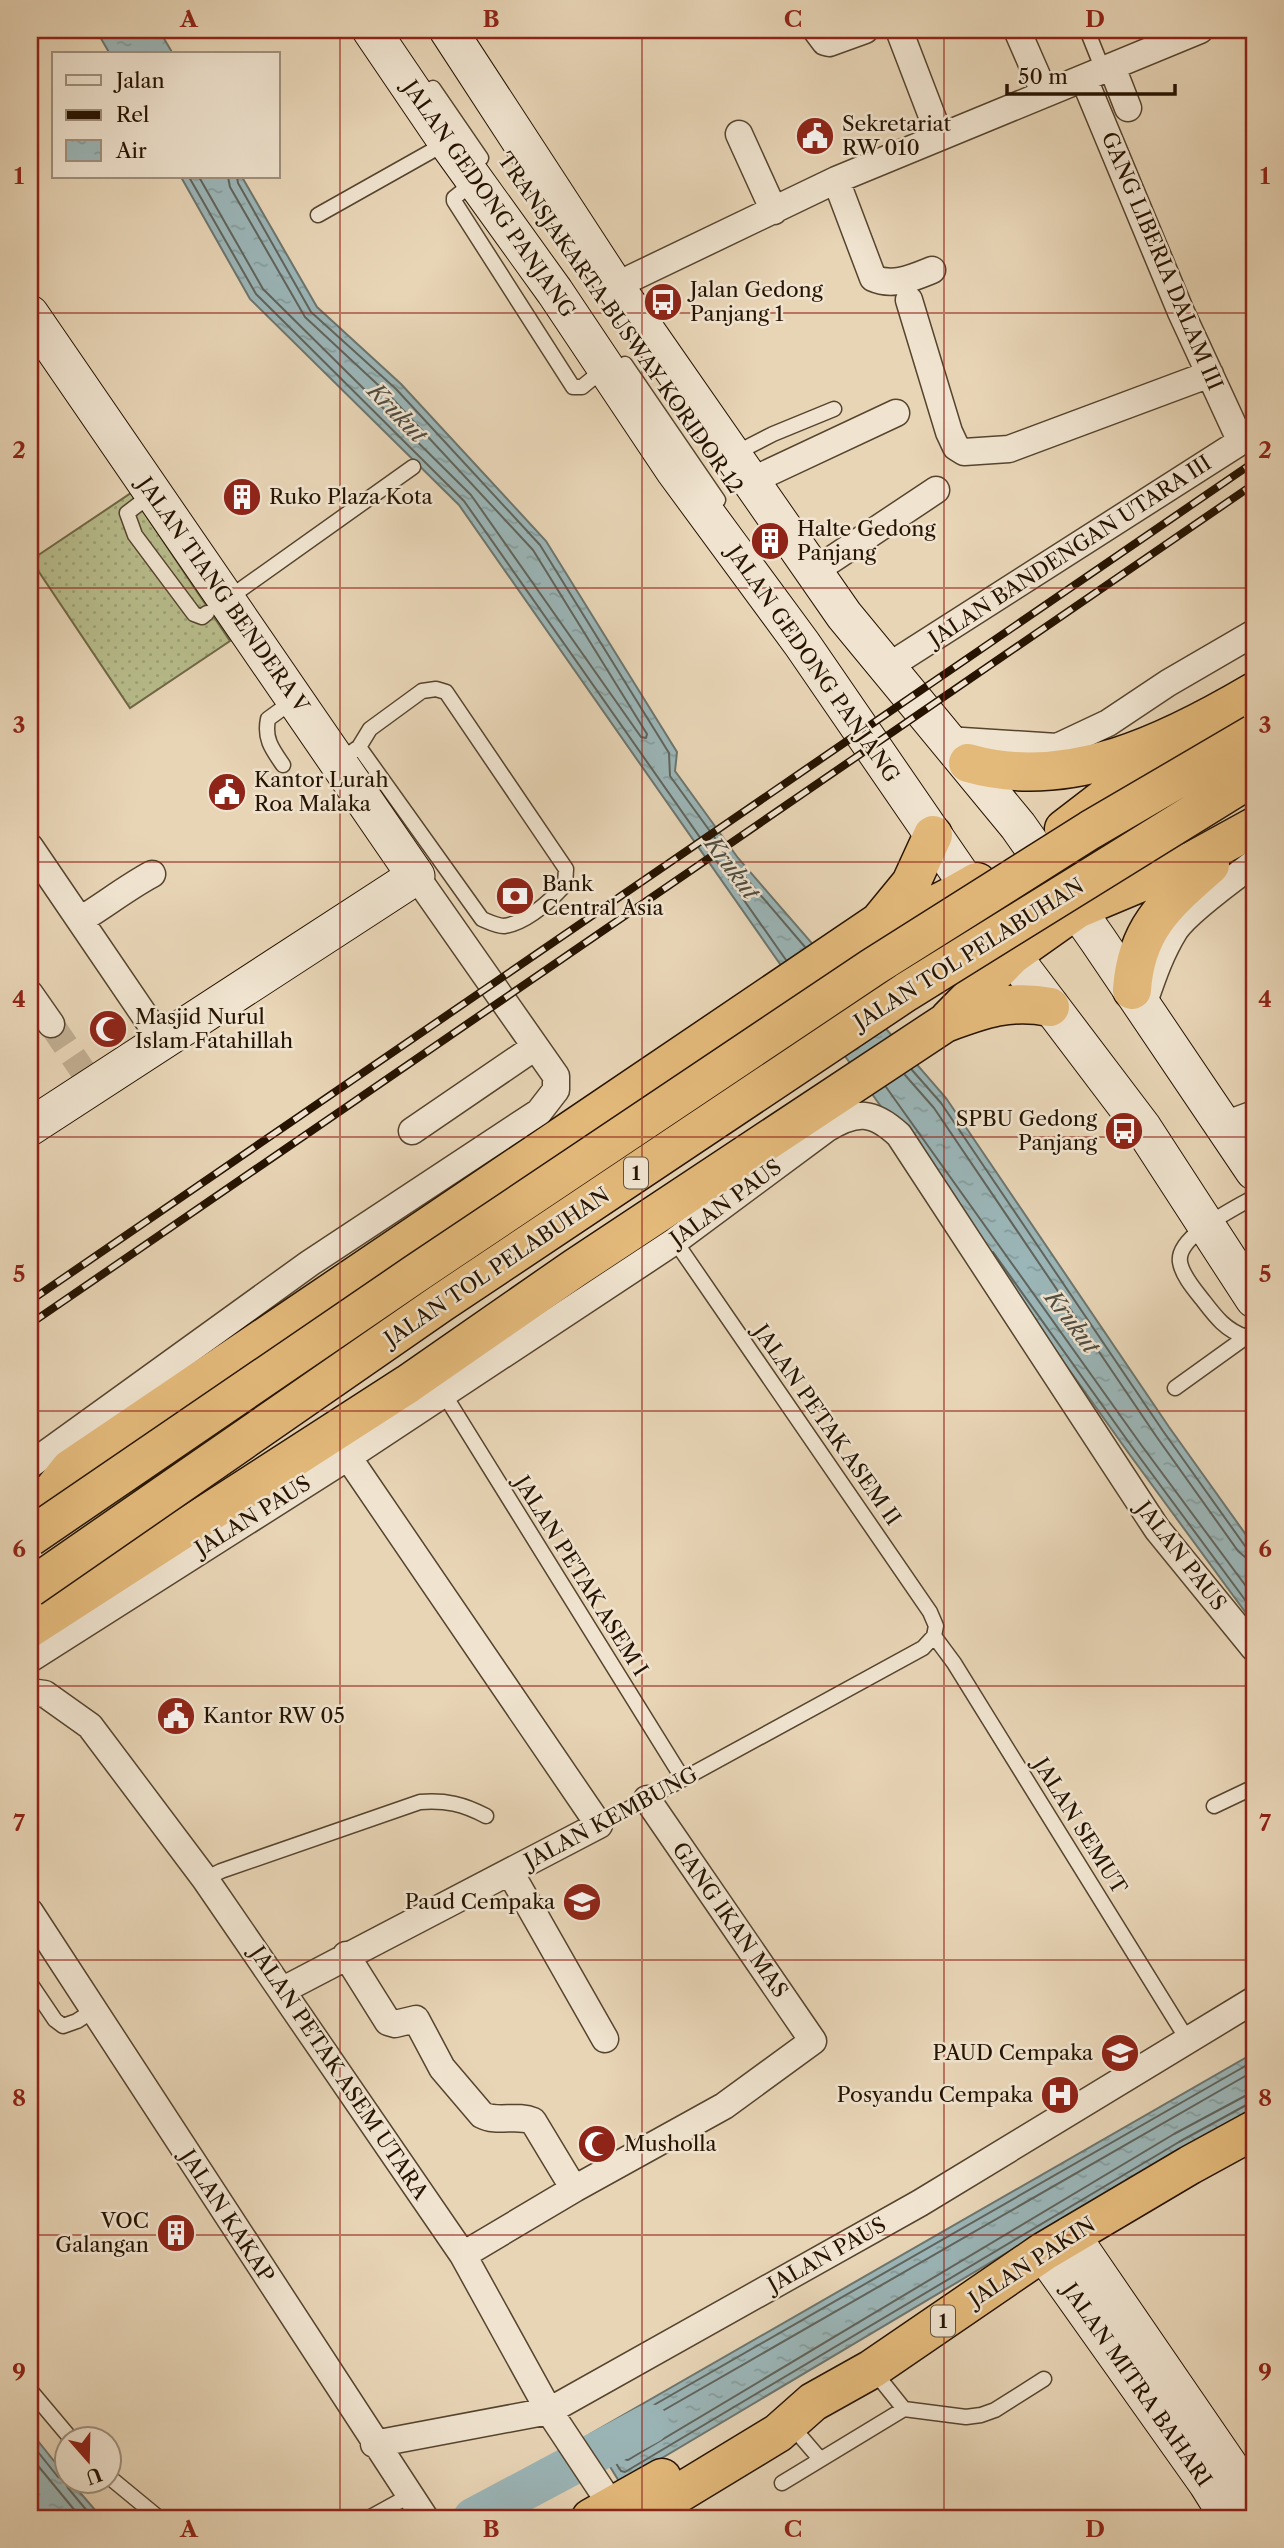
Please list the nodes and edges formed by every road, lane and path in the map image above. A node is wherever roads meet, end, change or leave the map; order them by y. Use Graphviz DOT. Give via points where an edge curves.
graph roads {
  1 [pos="371,30"];
  2 [pos="449,30"];
  3 [pos="816,30"];
  4 [pos="865,30"];
  5 [pos="899,30"];
  6 [pos="1017,30"];
  7 [pos="1087,30"];
  8 [pos="1200,30"];
  9 [pos="1100,72"];
  10 [pos="423,74"];
  11 [pos="1045,94"];
  12 [pos="1129,108"];
  13 [pos="739,134"];
  14 [pos="940,137"];
  15 [pos="447,142"];
  16 [pos="484,178"];
  17 [pos="836,180"];
  18 [pos="774,211"];
  19 [pos="318,215"];
  20 [pos="932,270"];
  21 [pos="615,286"];
  22 [pos="909,300"];
  23 [pos="569,313"];
  24 [pos="30,314"];
  25 [pos="610,357"];
  26 [pos="1210,374"];
  27 [pos="834,409"];
  28 [pos="896,413"];
  29 [pos="1247,438"];
  30 [pos="413,467"];
  31 [pos="742,468"];
  32 [pos="936,490"];
  33 [pos="727,513"];
  34 [pos="758,559"];
  35 [pos="813,572"];
  36 [pos="217,607"];
  37 [pos="1254,633"];
  38 [pos="802,644"];
  39 [pos="886,668"];
  40 [pos="1254,692"];
  41 [pos="295,699"];
  42 [pos="1206,720"];
  43 [pos="1254,734"];
  44 [pos="957,751"];
  45 [pos="349,755"];
  46 [pos="283,765"];
  47 [pos="1254,776"];
  48 [pos="933,835"];
  49 [pos="1253,840"];
  50 [pos="30,847"];
  51 [pos="1034,849"];
  52 [pos="152,874"];
  53 [pos="416,876"];
  54 [pos="969,887"];
  55 [pos="1077,909"];
  56 [pos="482,919"];
  57 [pos="80,920"];
  58 [pos="874,926"];
  59 [pos="457,935"];
  60 [pos="1012,954"];
  61 [pos="30,994"];
  62 [pos="1138,998"];
  63 [pos="1050,1007"];
  64 [pos="51,1024"];
  65 [pos="939,1027"];
  66 [pos="162,1041"];
  67 [pos="535,1047"];
  68 [pos="1239,1120"];
  69 [pos="30,1128"];
  70 [pos="412,1131"];
  71 [pos="1254,1171"];
  72 [pos="1254,1196"];
  73 [pos="1206,1225"];
  74 [pos="675,1241"];
  75 [pos="1254,1299"];
  76 [pos="1250,1334"];
  77 [pos="1175,1388"];
  78 [pos="444,1394"];
  79 [pos="348,1457"];
  80 [pos="30,1465"];
  81 [pos="30,1518"];
  82 [pos="30,1537"];
  83 [pos="30,1588"];
  84 [pos="30,1628"];
  85 [pos="934,1636"];
  86 [pos="1254,1648"];
  87 [pos="30,1658"];
  88 [pos="30,1692"];
  89 [pos="684,1779"];
  90 [pos="1254,1787"];
  91 [pos="647,1799"];
  92 [pos="1214,1806"];
  93 [pos="486,1816"];
  94 [pos="599,1825"];
  95 [pos="510,1872"];
  96 [pos="205,1879"];
  97 [pos="30,1912"];
  98 [pos="346,1955"];
  99 [pos="30,1983"];
  100 [pos="283,1990"];
  101 [pos="1254,2000"];
  102 [pos="93,2010"];
  103 [pos="604,2039"];
  104 [pos="1187,2039"];
  105 [pos="1254,2130"];
  106 [pos="574,2189"];
  107 [pos="1057,2244"];
  108 [pos="463,2255"];
  109 [pos="872,2369"];
  110 [pos="1044,2379"];
  111 [pos="30,2390"];
  112 [pos="904,2409"];
  113 [pos="549,2411"];
  114 [pos="802,2413"];
  115 [pos="60,2426"];
  116 [pos="374,2444"];
  117 [pos="820,2459"];
  118 [pos="782,2483"];
  119 [pos="122,2488"];
  120 [pos="1238,2494"];
  121 [pos="418,2509"];
  122 [pos="611,2509"];
  123 [pos="159,2518"];
  124 [pos="369,2518"];
  1 -- 15 [label="main road, JALAN GEDONG PANJANG"];
  2 -- 21 [label="main road"];
  3 -- 4 [label="street" via="829,43"];
  5 -- 14 [label="street"];
  6 -- 11 [label="street"];
  7 -- 9 [label="lane"];
  8 -- 9 [label="street"];
  9 -- 11 [label="street"];
  9 -- 12 [label="street"];
  9 -- 26 [label="street, GANG LIBERIA DALAM III" via="1181,312"];
  10 -- 16 [label="lane, TRANSJAKARTA BUSWAY KORIDOR 12"];
  11 -- 14 [label="street"];
  13 -- 18 [label="street"];
  14 -- 17 [label="street"];
  15 -- 16 [label="main road, JALAN GEDONG PANJANG"];
  15 -- 19 [label="lane"];
  16 -- 23 [label="main road, JALAN GEDONG PANJANG"];
  16 -- 25 [label="lane" via="454,201 573,387 582,387"];
  17 -- 18 [label="street"];
  17 -- 20 [label="street" via="873,278 883,283 908,280"];
  18 -- 21 [label="street"];
  21 -- 23 [label="main road"];
  21 -- 31 [label="main road"];
  22 -- 26 [label="street" via="950,432 964,452 1009,449"];
  23 -- 25 [label="main road, JALAN GEDONG PANJANG"];
  24 -- 36 [label="main road, JALAN TIANG BENDERA V" via="153,493"];
  25 -- 33 [label="lane, TRANSJAKARTA BUSWAY KORIDOR 12"];
  25 -- 38 [label="main road, JALAN GEDONG PANJANG" via="674,470"];
  26 -- 29 [label="street, GANG LIBERIA DALAM III"];
  27 -- 31 [label="lane" via="773,434"];
  28 -- 31 [label="street"];
  29 -- 39 [label="street, JALAN BANDENGAN UTARA III"];
  30 -- 36 [label="lane"];
  31 -- 35 [label="main road"];
  32 -- 35 [label="street"];
  34 -- 38 [label="lane" via="802,625"];
  35 -- 39 [label="main road"];
  36 -- 41 [label="main road, JALAN TIANG BENDERA V"];
  37 -- 44 [label="street" via="1108,723 1056,747"];
  38 -- 48 [label="main road, JALAN GEDONG PANJANG"];
  39 -- 44 [label="main road"];
  40 -- 42 [label="highway"];
  41 -- 45 [label="main road, JALAN TIANG BENDERA V"];
  41 -- 46 [label="lane" via="268,719 265,733"];
  42 -- 44 [label="highway" via="1131,754 1049,771 990,769"];
  42 -- 51 [label="highway"];
  43 -- 82 [label="highway, JALAN TOL PELABUHAN / 1, bridge" via="1090,830 873,967"];
  44 -- 51 [label="main road"];
  45 -- 53 [label="main road, JALAN TIANG BENDERA V"];
  45 -- 56 [label="lane"];
  45 -- 56 [label="lane" via="370,729 422,691 446,692 566,869 565,885 548,903 501,926"];
  47 -- 83 [label="highway, JALAN TOL PELABUHAN / 1, bridge" via="894,999 441,1303"];
  48 -- 54 [label="main road, JALAN GEDONG PANJANG"];
  48 -- 58 [label="highway" via="911,883"];
  49 -- 55 [label="highway"];
  49 -- 62 [label="highway" via="1176,895 1155,918 1138,958"];
  50 -- 57 [label="street"];
  51 -- 54 [label="highway"];
  51 -- 55 [label="main road"];
  52 -- 57 [label="street"];
  53 -- 59 [label="street"];
  53 -- 66 [label="main road"];
  54 -- 58 [label="highway" via="913,915"];
  54 -- 60 [label="main road, JALAN GEDONG PANJANG"];
  55 -- 60 [label="highway"];
  55 -- 62 [label="main road"];
  56 -- 59 [label="lane"];
  57 -- 66 [label="street"];
  58 -- 81 [label="highway" via="70,1469"];
  59 -- 67 [label="street"];
  60 -- 63 [label="main road, JALAN GEDONG PANJANG"];
  60 -- 65 [label="highway"];
  61 -- 64 [label="street"];
  62 -- 68 [label="main road"];
  63 -- 65 [label="highway" via="1022,1002 989,1008"];
  63 -- 73 [label="main road, JALAN GEDONG PANJANG" via="1143,1128"];
  65 -- 84 [label="highway" via="408,1384"];
  66 -- 69 [label="main road" via="88,1078"];
  67 -- 70 [label="street"];
  67 -- 80 [label="street" via="556,1076 556,1090 540,1112 310,1263"];
  68 -- 71 [label="main road"];
  72 -- 73 [label="lane"];
  73 -- 75 [label="main road, JALAN GEDONG PANJANG"];
  73 -- 76 [label="lane" via="1182,1249 1180,1261 1220,1322 1231,1332"];
  74 -- 78 [label="street, JALAN PAUS"];
  74 -- 85 [label="lane, JALAN PETAK ASEM II" via="930,1612 936,1626"];
  74 -- 86 [label="street, JALAN PAUS" via="843,1118 883,1120 900,1135 1157,1529"];
  76 -- 77 [label="lane"];
  78 -- 79 [label="street, JALAN PAUS"];
  78 -- 89 [label="lane, JALAN PETAK ASEM I"];
  79 -- 87 [label="street, JALAN PAUS"];
  79 -- 94 [label="street"];
  85 -- 89 [label="lane, JALAN KEMBUNG" via="923,1647"];
  85 -- 104 [label="lane, JALAN SEMUT"];
  88 -- 96 [label="street, JALAN PETAK ASEM UTARA" via="45,1694 90,1726"];
  89 -- 91 [label="lane, JALAN KEMBUNG"];
  90 -- 92 [label="lane"];
  91 -- 94 [label="lane, JALAN KEMBUNG"];
  91 -- 106 [label="street, GANG IKAN MAS" via="813,2041 724,2106"];
  93 -- 96 [label="lane" via="442,1800 421,1802"];
  94 -- 95 [label="street, JALAN KEMBUNG"];
  95 -- 98 [label="street, JALAN KEMBUNG"];
  95 -- 103 [label="street"];
  96 -- 100 [label="street, JALAN PETAK ASEM UTARA"];
  97 -- 102 [label="street, JALAN KAKAP"];
  98 -- 100 [label="street, JALAN KEMBUNG"];
  98 -- 106 [label="street" via="388,2022 416,2019 442,2068 482,2115 533,2121"];
  99 -- 102 [label="lane" via="63,2026"];
  100 -- 108 [label="street, JALAN PETAK ASEM UTARA"];
  101 -- 104 [label="street, JALAN PAUS"];
  102 -- 116 [label="street, JALAN KAKAP"];
  104 -- 113 [label="street, JALAN PAUS" via="920,2203"];
  105 -- 107 [label="highway, JALAN PAKIN / 1"];
  106 -- 108 [label="street"];
  107 -- 109 [label="highway, JALAN PAKIN / 1"];
  107 -- 120 [label="main road, JALAN MITRA BAHARI"];
  108 -- 113 [label="street, JALAN PETAK ASEM UTARA"];
  109 -- 112 [label="lane"];
  109 -- 114 [label="highway, JALAN PAKIN / 1"];
  110 -- 112 [label="lane" via="981,2415"];
  111 -- 115 [label="lane"];
  112 -- 117 [label="lane"];
  113 -- 116 [label="street, JALAN PAUS"];
  113 -- 122 [label="street, JALAN PETAK ASEM UTARA"];
  114 -- 117 [label="lane"];
  114 -- 122 [label="highway, JALAN PAKIN / 1" via="770,2416"];
  116 -- 121 [label="street, JALAN KAKAP"];
  117 -- 118 [label="lane"];
  119 -- 123 [label="lane"];
  121 -- 124 [label="lane"];
}
